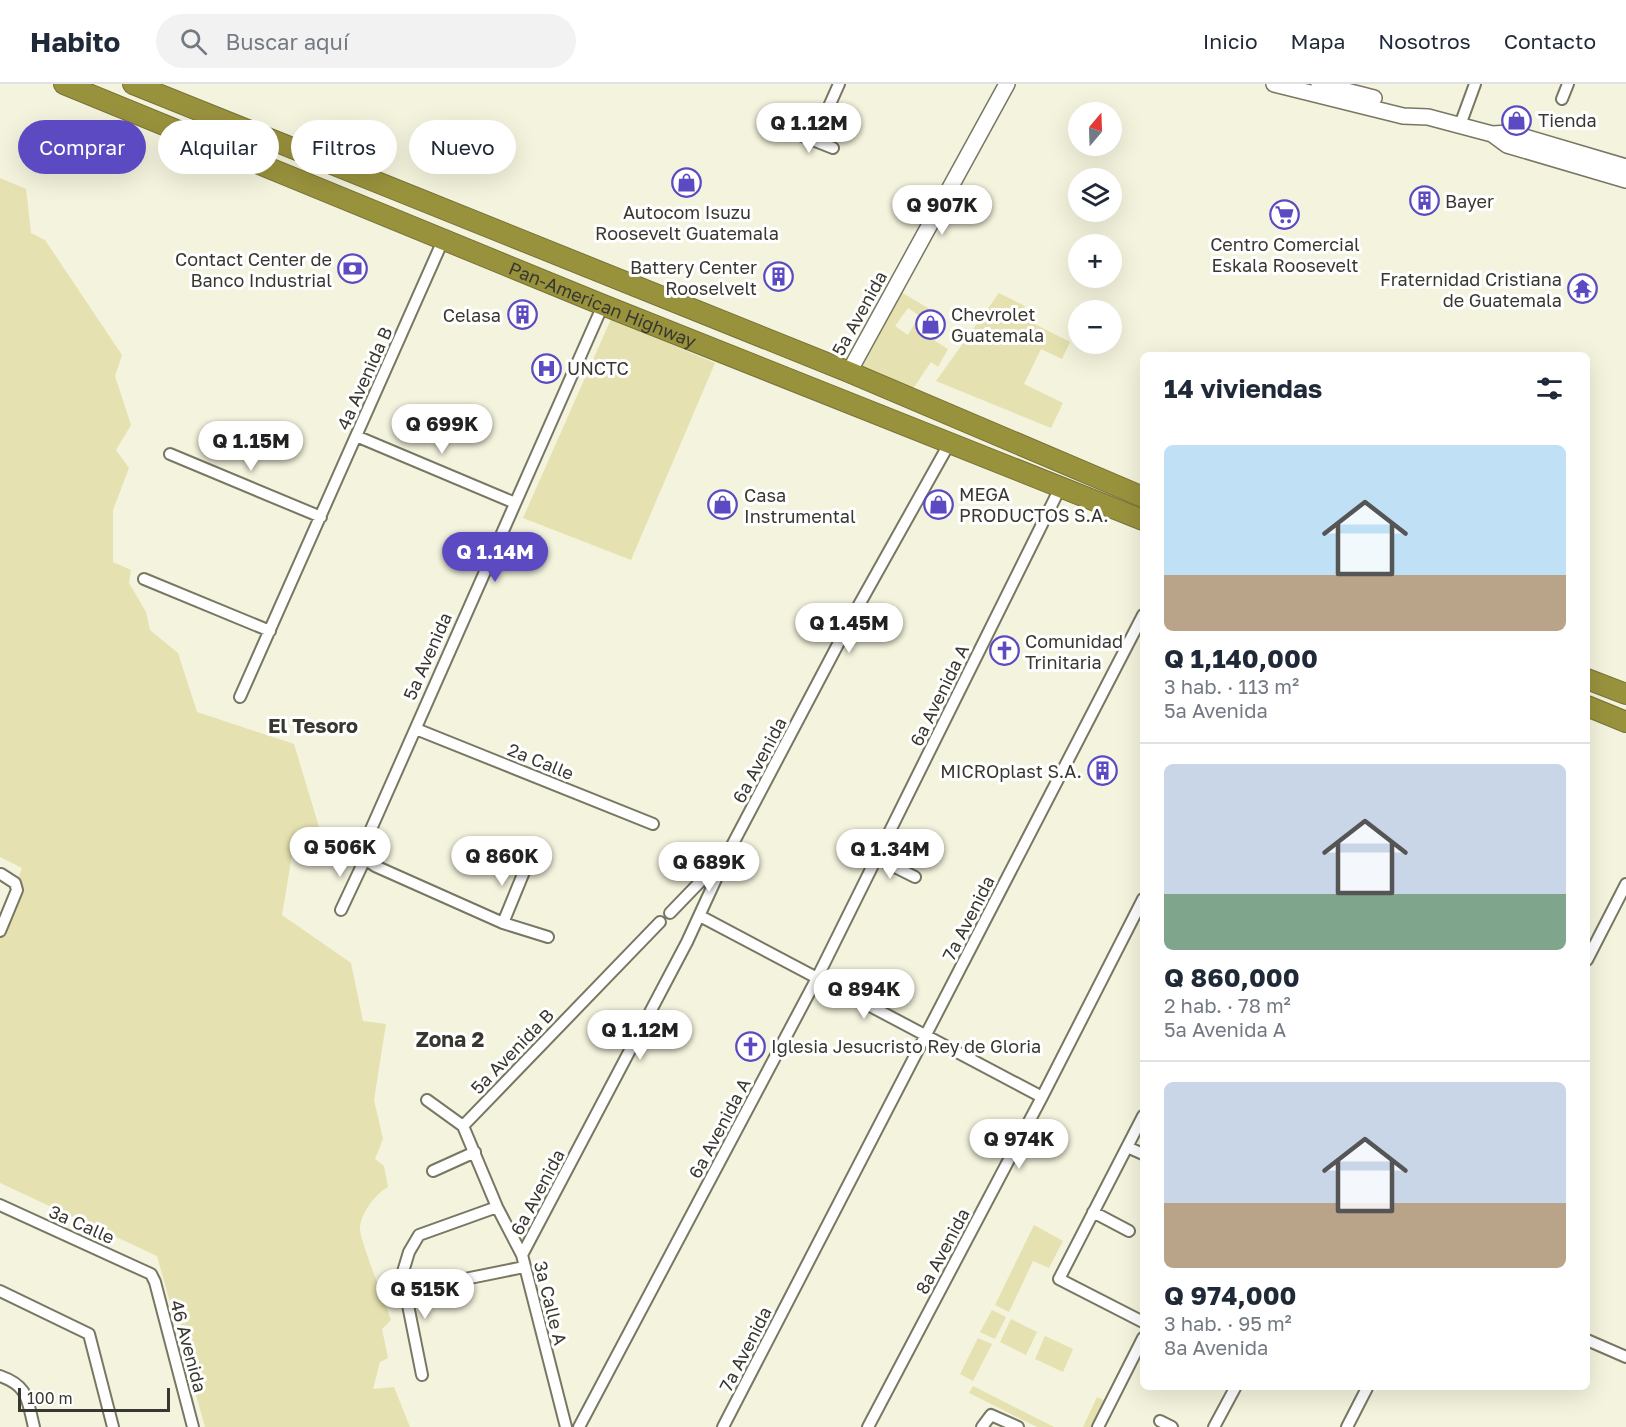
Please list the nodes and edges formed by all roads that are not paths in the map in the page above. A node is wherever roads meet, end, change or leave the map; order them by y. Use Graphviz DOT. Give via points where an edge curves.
graph roads {
  1 [pos="64,84"];
  2 [pos="133,84"];
  3 [pos="839,84"];
  4 [pos="1006,84"];
  5 [pos="1274,84"];
  6 [pos="1319,84"];
  7 [pos="1475,84"];
  8 [pos="1568,84"];
  9 [pos="1562,99"];
  10 [pos="210,116"];
  11 [pos="1428,117"];
  12 [pos="217,120"];
  13 [pos="158,123"];
  14 [pos="1460,125"];
  15 [pos="795,133"];
  16 [pos="1492,134"];
  17 [pos="814,140"];
  18 [pos="833,148"];
  19 [pos="1626,167"];
  20 [pos="279,171"];
  21 [pos="1626,180"];
  22 [pos="444,237"];
  23 [pos="505,264"];
  24 [pos="603,304"];
  25 [pos="849,372"];
  26 [pos="357,436"];
  27 [pos="949,444"];
  28 [pos="170,454"];
  29 [pos="1040,455"];
  30 [pos="1060,488"];
  31 [pos="1140,497"];
  32 [pos="515,503"];
  33 [pos="321,517"];
  34 [pos="1140,519"];
  35 [pos="144,579"];
  36 [pos="1140,621"];
  37 [pos="270,631"];
  38 [pos="1590,680"];
  39 [pos="1626,693"];
  40 [pos="240,697"];
  41 [pos="1590,707"];
  42 [pos="1626,722"];
  43 [pos="416,729"];
  44 [pos="653,824"];
  45 [pos="728,853"];
  46 [pos="877,858"];
  47 [pos="365,859"];
  48 [pos="528,862"];
  49 [pos="1,874"];
  50 [pos="915,877"];
  51 [pos="1626,884"];
  52 [pos="1140,905"];
  53 [pos="341,910"];
  54 [pos="670,913"];
  55 [pos="700,916"];
  56 [pos="660,922"];
  57 [pos="503,923"];
  58 [pos="0,931"];
  59 [pos="548,937"];
  60 [pos="1590,954"];
  61 [pos="817,978"];
  62 [pos="925,1036"];
  63 [pos="1042,1097"];
  64 [pos="427,1100"];
  65 [pos="1140,1122"];
  66 [pos="463,1126"];
  67 [pos="1127,1147"];
  68 [pos="475,1152"];
  69 [pos="1140,1153"];
  70 [pos="433,1171"];
  71 [pos="0,1205"];
  72 [pos="497,1206"];
  73 [pos="1093,1212"];
  74 [pos="1130,1232"];
  75 [pos="522,1255"];
  76 [pos="524,1267"];
  77 [pos="151,1274"];
  78 [pos="460,1280"];
  79 [pos="0,1291"];
  80 [pos="1140,1320"];
  81 [pos="1590,1341"];
  82 [pos="1140,1344"];
  83 [pos="1626,1357"];
  84 [pos="422,1375"];
  85 [pos="0,1376"];
  86 [pos="1234,1390"];
  87 [pos="1366,1390"];
  88 [pos="1160,1421"];
  89 [pos="34,1427"];
  90 [pos="113,1427"];
  91 [pos="193,1427"];
  92 [pos="566,1427"];
  93 [pos="579,1427"];
  94 [pos="723,1427"];
  95 [pos="868,1427"];
  96 [pos="982,1427"];
  97 [pos="1018,1427"];
  98 [pos="1098,1427"];
  99 [pos="1172,1427"];
  100 [pos="1214,1427"];
  101 [pos="1347,1427"];
  1 -- 13 [label="highway, Pan-American Highway"];
  2 -- 10 [label="highway, Pan-American Highway"];
  3 -- 17 [label="street"];
  4 -- 25 [label="main road, 5a Avenida"];
  5 -- 11 [label="main road" via="1403,116"];
  6 -- 11 [label="main road" via="1407,106"];
  7 -- 14 [label="street"];
  8 -- 9 [label="street"];
  10 -- 12 [label="highway"];
  10 -- 25 [label="highway, Pan-American Highway"];
  11 -- 14 [label="main road"];
  14 -- 16 [label="main road"];
  15 -- 17 [label="street"];
  16 -- 19 [label="main road" via="1511,133"];
  16 -- 21 [label="main road" via="1507,145"];
  17 -- 18 [label="street"];
  20 -- 22 [label="highway, Pan-American Highway"];
  22 -- 23 [label="highway, Pan-American Highway"];
  22 -- 26 [label="street, 4a Avenida B"];
  23 -- 24 [label="highway, Pan-American Highway"];
  23 -- 25 [label="highway" via="567,277 822,381 839,382"];
  24 -- 27 [label="highway, Pan-American Highway"];
  24 -- 32 [label="street, 5a Avenida"];
  25 -- 29 [label="highway, Pan-American Highway"];
  26 -- 32 [label="street"];
  26 -- 33 [label="street, 4a Avenida B"];
  27 -- 29 [label="highway" via="966,435 1012,453"];
  27 -- 30 [label="highway, Pan-American Highway"];
  27 -- 45 [label="street, 6a Avenida"];
  28 -- 33 [label="street"];
  29 -- 31 [label="highway, Pan-American Highway"];
  30 -- 34 [label="highway, Pan-American Highway"];
  30 -- 46 [label="street, 6a Avenida A"];
  32 -- 43 [label="street, 5a Avenida"];
  33 -- 37 [label="street, 4a Avenida B"];
  35 -- 37 [label="street"];
  36 -- 62 [label="street, 7a Avenida"];
  37 -- 40 [label="street, 4a Avenida B"];
  38 -- 39 [label="highway"];
  41 -- 42 [label="highway"];
  43 -- 44 [label="street, 2a Calle"];
  43 -- 47 [label="street, 5a Avenida" via="364,845"];
  45 -- 54 [label="street"];
  45 -- 55 [label="street, 6a Avenida"];
  46 -- 50 [label="street"];
  46 -- 61 [label="street, 6a Avenida A"];
  47 -- 53 [label="street, 5a Avenida"];
  47 -- 57 [label="street"];
  48 -- 57 [label="street"];
  49 -- 58 [label="street" via="15,883 17,890"];
  51 -- 60 [label="street"];
  52 -- 63 [label="street, 8a Avenida"];
  55 -- 61 [label="street"];
  55 -- 75 [label="street, 6a Avenida"];
  56 -- 66 [label="street, 5a Avenida B"];
  57 -- 59 [label="street"];
  61 -- 62 [label="street"];
  61 -- 93 [label="street, 6a Avenida A"];
  62 -- 63 [label="street"];
  62 -- 94 [label="street, 7a Avenida"];
  63 -- 95 [label="street, 8a Avenida"];
  64 -- 66 [label="street"];
  65 -- 67 [label="street"];
  66 -- 68 [label="street, 3a Calle A"];
  67 -- 69 [label="street"];
  67 -- 73 [label="street"];
  68 -- 70 [label="street"];
  68 -- 72 [label="street, 3a Calle A"];
  71 -- 77 [label="street, 3a Calle"];
  72 -- 75 [label="street, 3a Calle A"];
  72 -- 84 [label="street" via="419,1234 404,1264 402,1275"];
  73 -- 74 [label="street"];
  73 -- 80 [label="street" via="1059,1280"];
  75 -- 76 [label="street, 3a Calle A"];
  76 -- 78 [label="street"];
  76 -- 92 [label="street, 3a Calle A"];
  77 -- 91 [label="street, 46 Avenida"];
  79 -- 90 [label="street" via="88,1334"];
  81 -- 83 [label="street"];
  82 -- 98 [label="street"];
  85 -- 89 [label="street" via="14,1381 26,1395"];
  86 -- 100 [label="street"];
  87 -- 101 [label="street"];
  88 -- 99 [label="street"];
  96 -- 97 [label="street" via="991,1415"];
}
